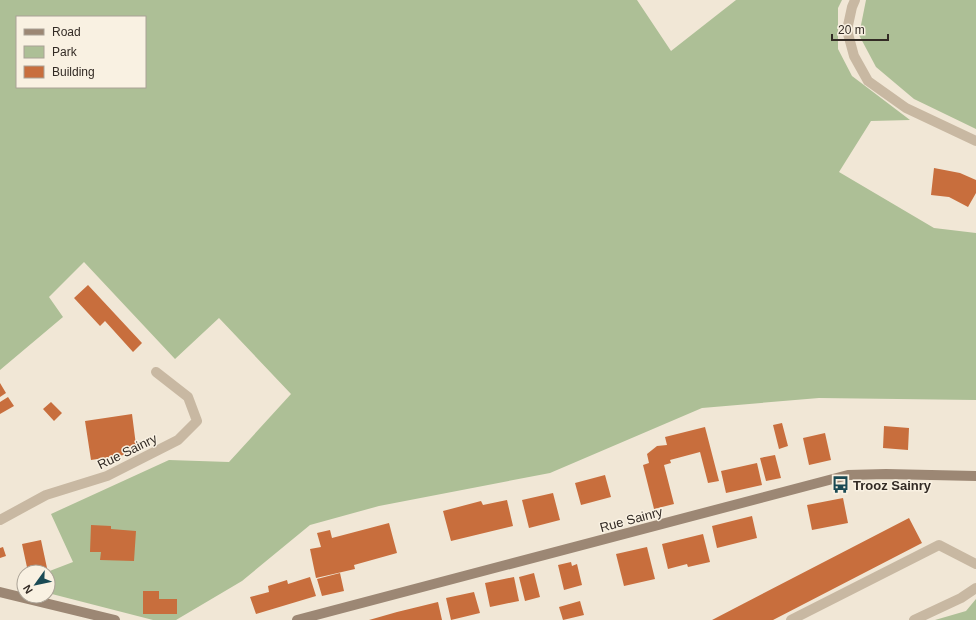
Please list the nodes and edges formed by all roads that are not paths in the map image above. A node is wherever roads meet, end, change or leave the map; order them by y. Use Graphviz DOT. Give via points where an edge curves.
graph roads {
  1 [pos="855,0"];
  2 [pos="976,141"];
  3 [pos="156,372"];
  4 [pos="976,476"];
  5 [pos="0,520"];
  6 [pos="976,564"];
  7 [pos="976,588"];
  8 [pos="0,592"];
  9 [pos="90,617"];
  10 [pos="115,620"];
  11 [pos="297,620"];
  12 [pos="791,620"];
  13 [pos="914,620"];
  1 -- 2 [label="street" via="847,30 854,56 868,81 906,108"];
  3 -- 5 [label="street, Rue Sainry" via="188,397 197,421 178,440 107,476 46,495"];
  4 -- 11 [label="street, Rue Sainry" via="848,475"];
  6 -- 12 [label="street" via="939,545"];
  7 -- 13 [label="street" via="961,598"];
  8 -- 9 [label="street"];
  9 -- 10 [label="street"];
}
